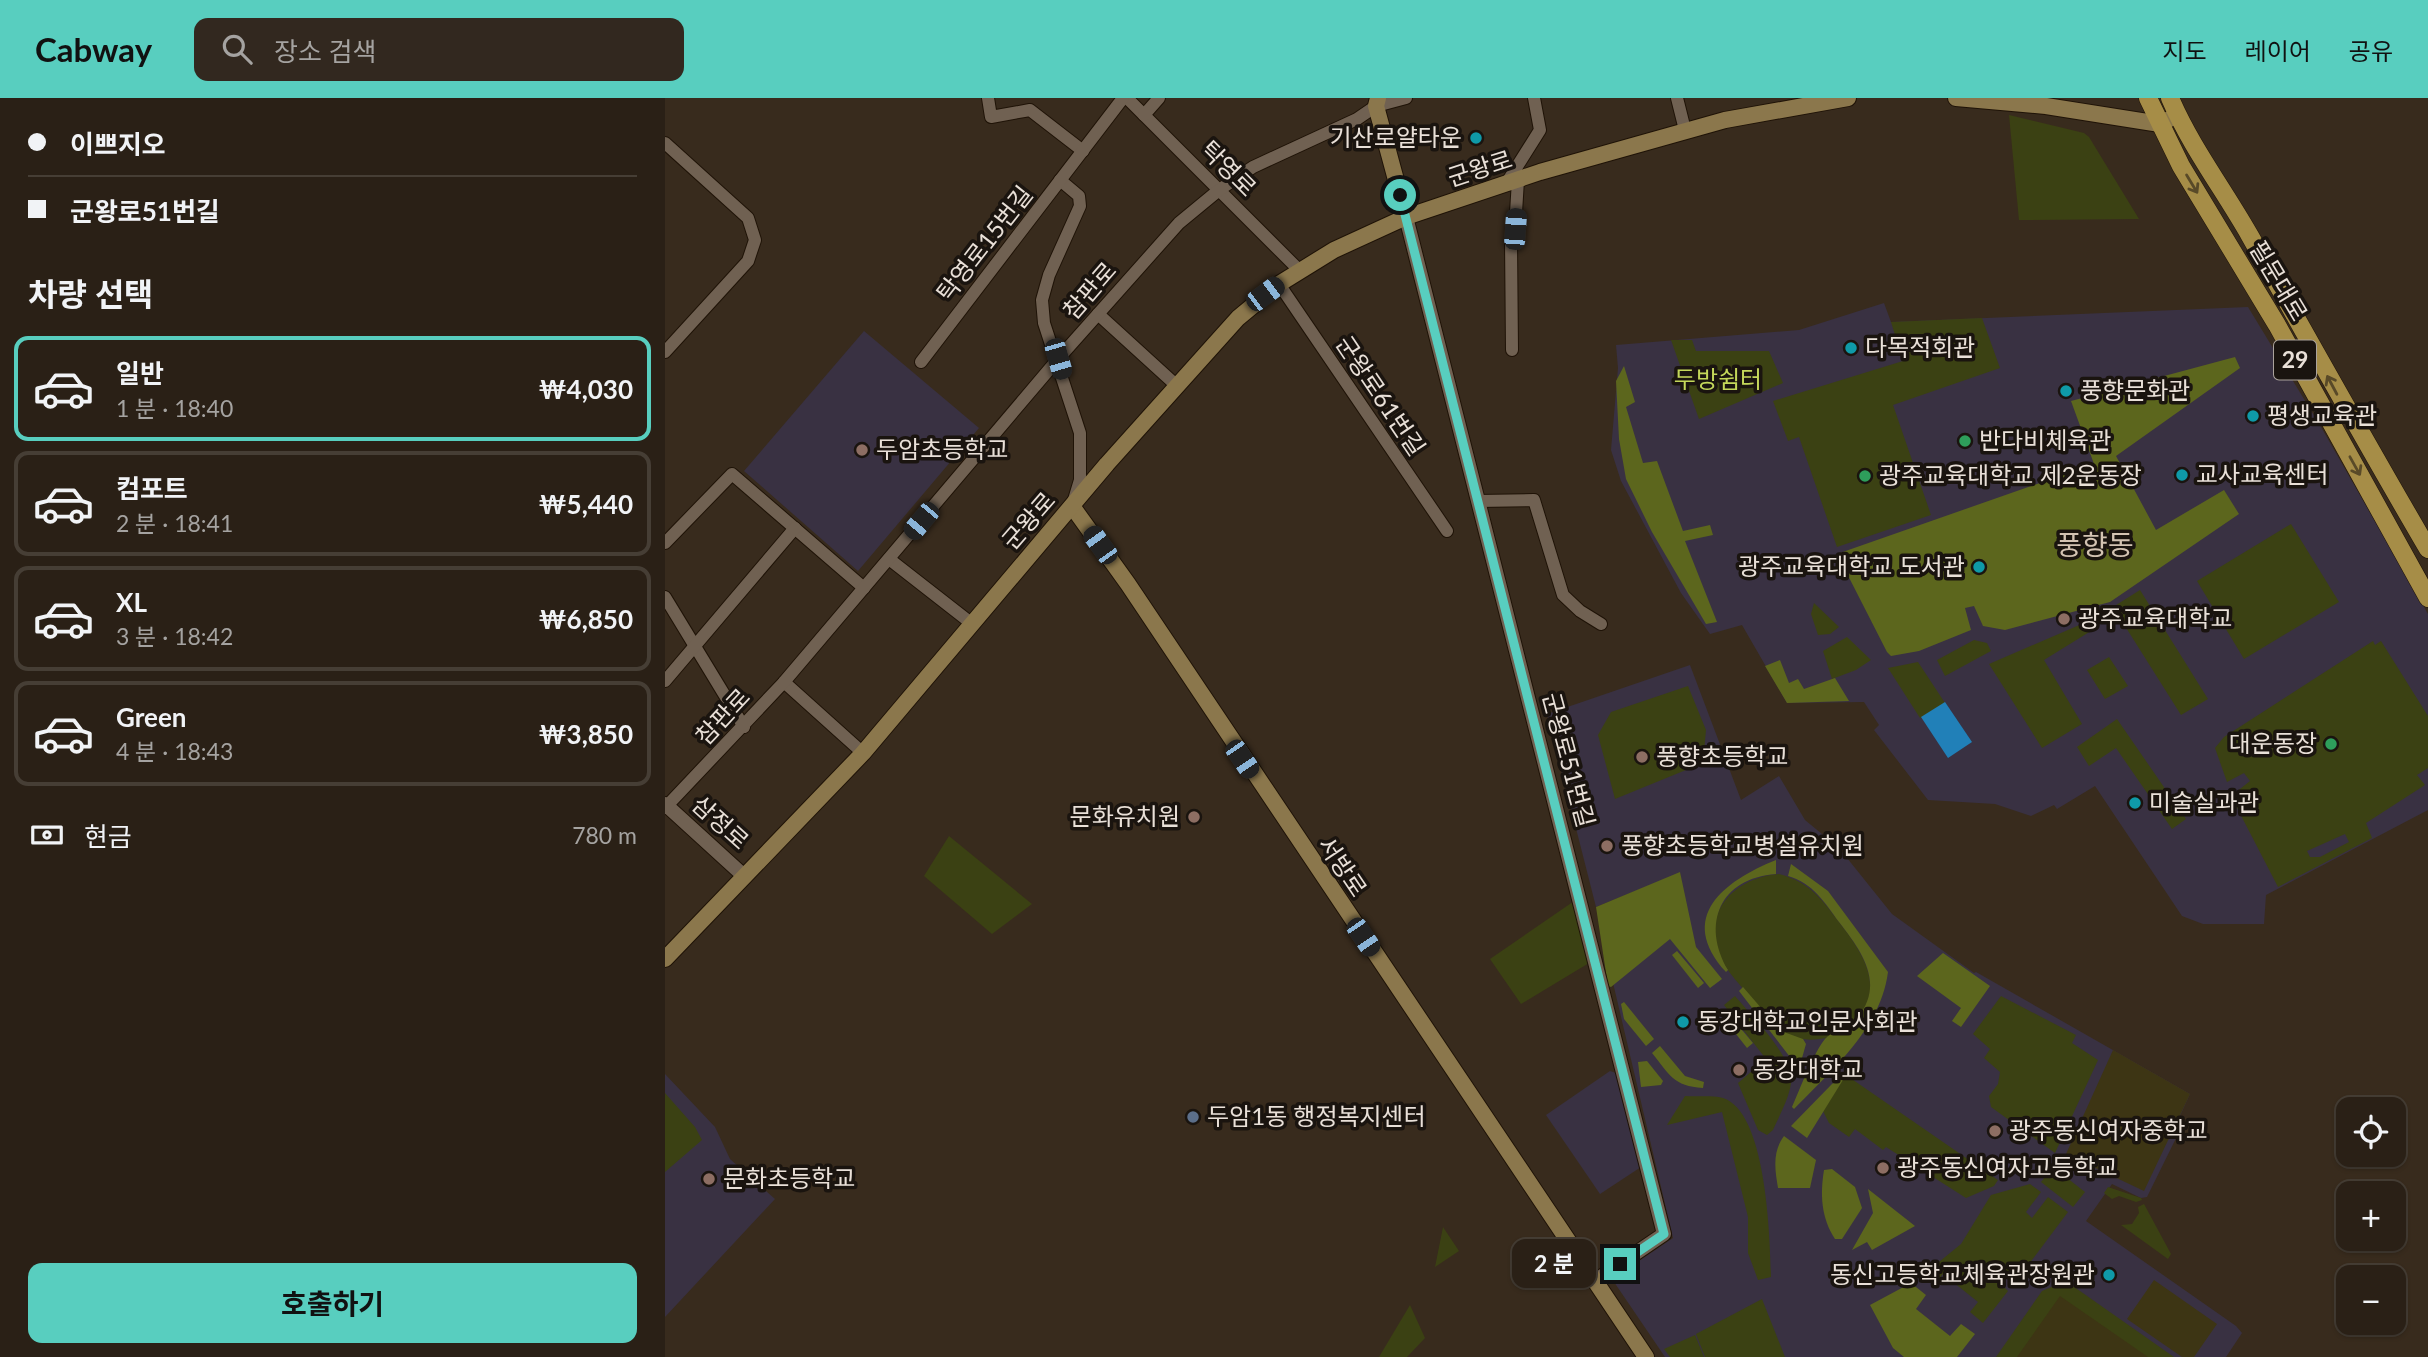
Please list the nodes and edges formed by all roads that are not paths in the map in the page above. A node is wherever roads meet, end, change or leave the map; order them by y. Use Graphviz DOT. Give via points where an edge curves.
graph roads {
  1 [pos="988,98"];
  2 [pos="1125,98"];
  3 [pos="1159,98"];
  4 [pos="1406,98"];
  5 [pos="1534,98"];
  6 [pos="1677,98"];
  7 [pos="1848,98"];
  8 [pos="1956,98"];
  9 [pos="2148,98"];
  10 [pos="2170,98"];
  11 [pos="1373,101"];
  12 [pos="2045,102"];
  13 [pos="1144,115"];
  14 [pos="2178,115"];
  15 [pos="2160,124"];
  16 [pos="1685,130"];
  17 [pos="665,143"];
  18 [pos="1083,151"];
  19 [pos="1060,180"];
  20 [pos="1512,182"];
  21 [pos="1219,190"];
  22 [pos="1406,217"];
  23 [pos="1299,270"];
  24 [pos="1279,284"];
  25 [pos="1098,314"];
  26 [pos="1512,350"];
  27 [pos="665,352"];
  28 [pos="1058,359"];
  29 [pos="921,362"];
  30 [pos="1177,386"];
  31 [pos="1478,500"];
  32 [pos="1072,506"];
  33 [pos="795,528"];
  34 [pos="1447,531"];
  35 [pos="665,543"];
  36 [pos="2428,549"];
  37 [pos="889,559"];
  38 [pos="864,588"];
  39 [pos="2427,592"];
  40 [pos="665,597"];
  41 [pos="971,623"];
  42 [pos="1601,624"];
  43 [pos="695,648"];
  44 [pos="665,681"];
  45 [pos="784,682"];
  46 [pos="744,727"];
  47 [pos="863,753"];
  48 [pos="666,806"];
  49 [pos="744,876"];
  50 [pos="665,959"];
  51 [pos="1595,1281"];
  52 [pos="1646,1357"];
  1 -- 18 [label="street" via="991,117 1030,110"];
  2 -- 13 [label="street, 탁영로"];
  2 -- 18 [label="street, 탁영로15번길"];
  3 -- 13 [label="street"];
  4 -- 11 [label="street, 참판로"];
  5 -- 20 [label="street" via="1540,130"];
  6 -- 16 [label="street"];
  7 -- 16 [label="main road, 군왕로"];
  8 -- 12 [label="main road"];
  9 -- 15 [label="main road, 필문대로 / 29"];
  10 -- 14 [label="main road, 필문대로 / 29"];
  11 -- 21 [label="street, 참판로" via="1357,119 1272,156"];
  11 -- 22 [label="main road"];
  12 -- 15 [label="main road"];
  13 -- 21 [label="street, 탁영로"];
  14 -- 15 [label="main road"];
  36 -- 14 [label="main road, 필문대로 / 29, one-way"];
  15 -- 39 [label="main road, 필문대로 / 29, one-way"];
  16 -- 20 [label="main road, 군왕로"];
  17 -- 27 [label="street" via="748,218 755,240 748,261"];
  18 -- 19 [label="street, 탁영로15번길"];
  19 -- 28 [label="street" via="1081,200 1042,300 1044,323"];
  19 -- 29 [label="street, 탁영로15번길"];
  20 -- 22 [label="main road, 군왕로"];
  20 -- 26 [label="street"];
  21 -- 23 [label="street, 탁영로"];
  21 -- 25 [label="street, 참판로" via="1156,246"];
  22 -- 23 [label="main road, 군왕로"];
  22 -- 31 [label="street, 군왕로51번길"];
  23 -- 24 [label="main road, 군왕로"];
  24 -- 30 [label="main road, 군왕로" via="1238,318"];
  24 -- 34 [label="street, 군왕로61번길"];
  25 -- 28 [label="street, 참판로"];
  25 -- 30 [label="street"];
  28 -- 32 [label="street" via="1080,433 1080,480"];
  28 -- 37 [label="street, 참판로"];
  30 -- 32 [label="main road, 군왕로"];
  31 -- 42 [label="street" via="1534,500 1563,595"];
  31 -- 51 [label="street, 군왕로51번길" via="1664,1234"];
  32 -- 41 [label="main road, 군왕로"];
  32 -- 51 [label="main road, 서방로"];
  33 -- 35 [label="street" via="730,475"];
  33 -- 38 [label="street"];
  33 -- 43 [label="street"];
  37 -- 38 [label="street, 참판로"];
  37 -- 41 [label="street"];
  38 -- 45 [label="street, 참판로"];
  40 -- 43 [label="street"];
  41 -- 47 [label="main road, 군왕로"];
  43 -- 44 [label="street"];
  43 -- 46 [label="street"];
  45 -- 46 [label="street, 참판로"];
  45 -- 47 [label="street"];
  46 -- 48 [label="street, 참판로"];
  47 -- 49 [label="main road, 군왕로"];
  48 -- 49 [label="street, 삼정로"];
  49 -- 50 [label="main road, 군왕로"];
  51 -- 52 [label="main road, 서방로"];
}
